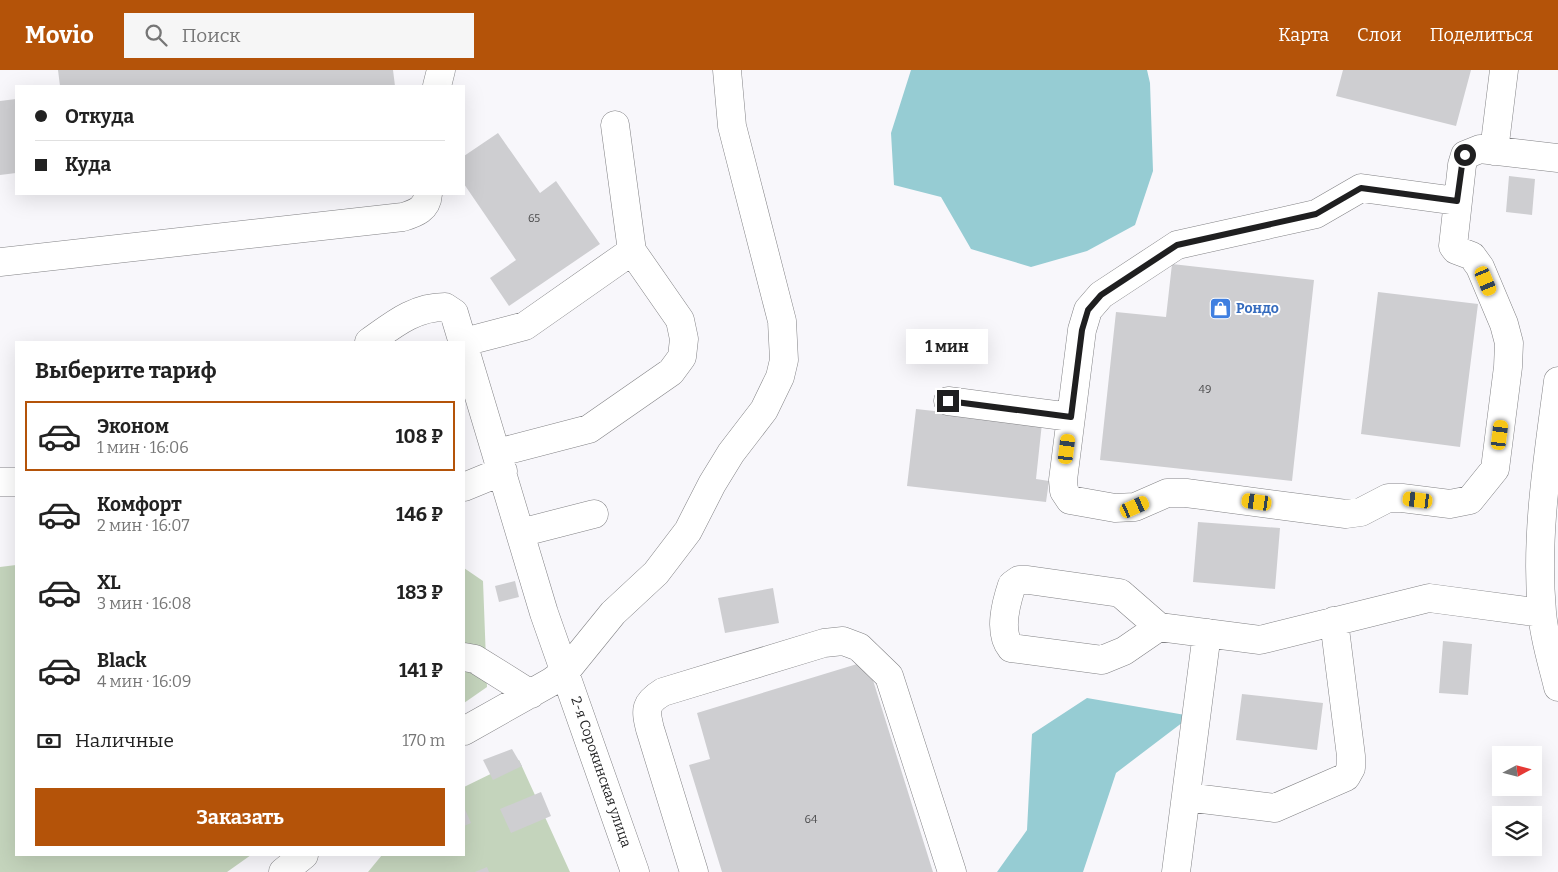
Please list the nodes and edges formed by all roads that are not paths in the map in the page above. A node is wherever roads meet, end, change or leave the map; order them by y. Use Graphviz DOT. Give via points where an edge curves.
graph roads {
  1 [pos="441,70"];
  2 [pos="727,70"];
  3 [pos="1504,70"];
  4 [pos="437,85"];
  5 [pos="615,125"];
  6 [pos="1494,151"];
  7 [pos="1558,158"];
  8 [pos="428,195"];
  9 [pos="1457,201"];
  10 [pos="632,251"];
  11 [pos="0,262"];
  12 [pos="370,341"];
  13 [pos="464,341"];
  14 [pos="465,342"];
  15 [pos="465,345"];
  16 [pos="1558,381"];
  17 [pos="948,401"];
  18 [pos="1071,417"];
  19 [pos="500,462"];
  20 [pos="0,482"];
  21 [pos="15,482"];
  22 [pos="465,486"];
  23 [pos="594,514"];
  24 [pos="520,533"];
  25 [pos="1542,613"];
  26 [pos="1334,622"];
  27 [pos="1159,626"];
  28 [pos="1207,633"];
  29 [pos="465,657"];
  30 [pos="566,671"];
  31 [pos="1558,687"];
  32 [pos="531,694"];
  33 [pos="465,730"];
  34 [pos="1186,797"];
  35 [pos="303,856"];
  36 [pos="283,872"];
  37 [pos="635,872"];
  38 [pos="694,872"];
  39 [pos="952,872"];
  40 [pos="1176,872"];
  1 -- 4 [label="street"];
  2 -- 30 [label="street" via="732,126 782,322 784,360 780,377 764,410 712,484 688,531 656,573 608,619"];
  3 -- 6 [label="street"];
  5 -- 10 [label="street"];
  6 -- 7 [label="street"];
  6 -- 9 [label="street" via="1480,149 1465,155"];
  8 -- 11 [label="street" via="428,202 417,213 403,217"];
  9 -- 18 [label="street" via="1361,188 1316,214 1177,245 1101,295 1088,310 1082,330"];
  9 -- 18 [label="street" via="1453,246 1472,256 1480,267 1509,343 1495,469 1470,500 1450,504 1388,498 1361,512 1346,514 1186,493 1167,493 1135,507 1078,503 1070,500 1064,491"];
  10 -- 14 [label="street" via="525,326"];
  10 -- 19 [label="street" via="680,320 684,339 682,357 670,372 589,429"];
  12 -- 13 [label="street, 2-я Сорокинская улица" via="399,320 434,307 445,308 454,314"];
  15 -- 19 [label="street, 2-я Сорокинская улица"];
  16 -- 25 [label="street" via="1542,502 1539,554"];
  17 -- 18 [label="street"];
  19 -- 22 [label="street"];
  19 -- 24 [label="street, 2-я Сорокинская улица"];
  20 -- 21 [label="street"];
  23 -- 24 [label="street"];
  24 -- 30 [label="street, 2-я Сорокинская улица" via="544,614"];
  25 -- 26 [label="street" via="1430,598"];
  25 -- 31 [label="street"];
  26 -- 28 [label="street" via="1260,640"];
  26 -- 34 [label="street" via="1351,756 1351,768 1346,777 1275,808"];
  27 -- 27 [label="street" via="1120,593 1019,580 1012,585 1004,629 1005,641 1011,648 1102,660 1119,654"];
  27 -- 28 [label="street"];
  28 -- 34 [label="street"];
  29 -- 32 [label="street"];
  30 -- 32 [label="street"];
  30 -- 37 [label="street, 2-я Сорокинская улица"];
  32 -- 33 [label="street"];
  34 -- 40 [label="street"];
  35 -- 36 [label="street"];
  38 -- 39 [label="street" via="650,729 646,712 651,699 663,692 843,640 859,647 889,676"];
}
